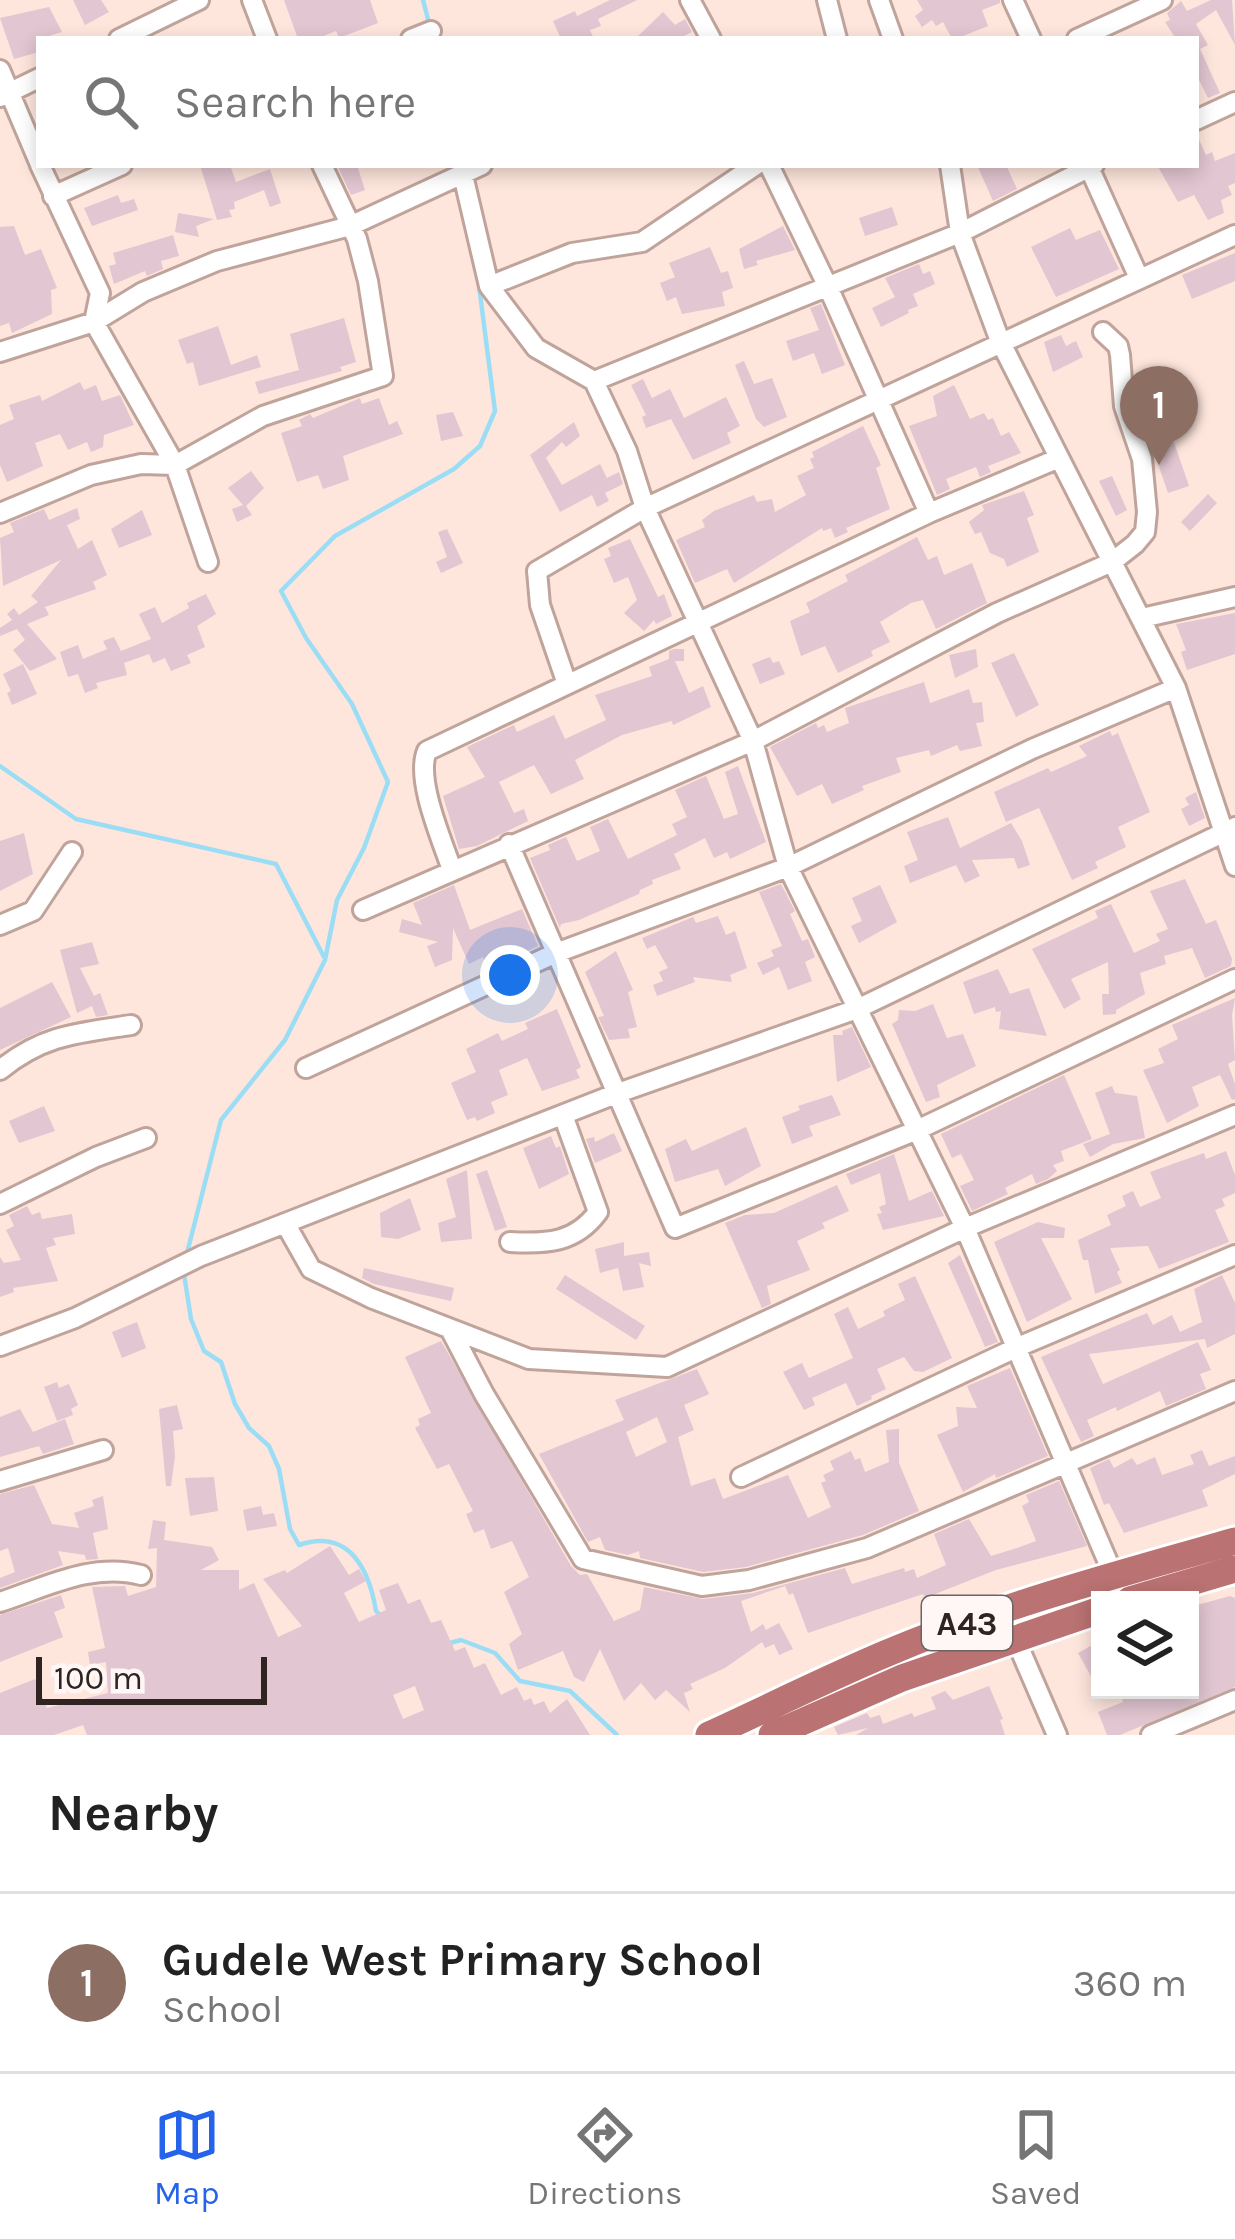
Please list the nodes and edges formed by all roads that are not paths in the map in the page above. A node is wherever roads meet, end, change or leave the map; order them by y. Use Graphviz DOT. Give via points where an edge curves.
graph roads {
  1 [pos="199,0"];
  2 [pos="252,0"];
  3 [pos="690,0"];
  4 [pos="827,0"];
  5 [pos="879,0"];
  6 [pos="1013,0"];
  7 [pos="1162,0"];
  8 [pos="431,31"];
  9 [pos="125,36"];
  10 [pos="266,36"];
  11 [pos="418,36"];
  12 [pos="709,36"];
  13 [pos="835,36"];
  14 [pos="892,36"];
  15 [pos="1030,36"];
  16 [pos="1084,36"];
  17 [pos="0,70"];
  18 [pos="36,79"];
  19 [pos="5,94"];
  20 [pos="1235,103"];
  21 [pos="1199,119"];
  22 [pos="36,155"];
  23 [pos="42,168"];
  24 [pos="115,168"];
  25 [pos="323,168"];
  26 [pos="477,168"];
  27 [pos="752,168"];
  28 [pos="770,168"];
  29 [pos="950,168"];
  30 [pos="1086,168"];
  31 [pos="1091,168"];
  32 [pos="464,175"];
  33 [pos="53,196"];
  34 [pos="350,226"];
  35 [pos="960,233"];
  36 [pos="1235,235"];
  37 [pos="1139,278"];
  38 [pos="488,286"];
  39 [pos="828,287"];
  40 [pos="94,322"];
  41 [pos="1102,332"];
  42 [pos="1000,341"];
  43 [pos="0,352"];
  44 [pos="594,381"];
  45 [pos="879,399"];
  46 [pos="1057,459"];
  47 [pos="176,465"];
  48 [pos="645,508"];
  49 [pos="929,513"];
  50 [pos="0,514"];
  51 [pos="208,562"];
  52 [pos="1112,562"];
  53 [pos="1235,597"];
  54 [pos="1142,618"];
  55 [pos="696,622"];
  56 [pos="567,684"];
  57 [pos="1176,688"];
  58 [pos="753,741"];
  59 [pos="1229,830"];
  60 [pos="508,844"];
  61 [pos="72,852"];
  62 [pos="1235,866"];
  63 [pos="788,867"];
  64 [pos="452,870"];
  65 [pos="363,910"];
  66 [pos="0,925"];
  67 [pos="556,953"];
  68 [pos="1235,979"];
  69 [pos="857,1009"];
  70 [pos="131,1025"];
  71 [pos="306,1068"];
  72 [pos="0,1070"];
  73 [pos="618,1094"];
  74 [pos="563,1115"];
  75 [pos="1235,1115"];
  76 [pos="915,1131"];
  77 [pos="146,1138"];
  78 [pos="0,1204"];
  79 [pos="285,1223"];
  80 [pos="965,1228"];
  81 [pos="510,1242"];
  82 [pos="1235,1256"];
  83 [pos="450,1329"];
  84 [pos="0,1346"];
  85 [pos="1018,1347"];
  86 [pos="1235,1391"];
  87 [pos="104,1450"];
  88 [pos="1065,1462"];
  89 [pos="741,1477"];
  90 [pos="0,1481"];
  91 [pos="1235,1541"];
  92 [pos="1235,1569"];
  93 [pos="1113,1574"];
  94 [pos="141,1575"];
  95 [pos="1160,1591"];
  96 [pos="0,1603"];
  97 [pos="1091,1613"];
  98 [pos="1015,1638"];
  99 [pos="1235,1700"];
  100 [pos="710,1735"];
  101 [pos="772,1735"];
  102 [pos="1057,1735"];
  103 [pos="1150,1735"];
  1 -- 9 [label="street"];
  2 -- 10 [label="street"];
  3 -- 12 [label="street"];
  4 -- 13 [label="street"];
  5 -- 14 [label="street"];
  6 -- 15 [label="street"];
  7 -- 16 [label="street"];
  8 -- 11 [label="street"];
  17 -- 19 [label="street"];
  18 -- 19 [label="street"];
  19 -- 22 [label="street"];
  20 -- 21 [label="street"];
  23 -- 33 [label="street"];
  24 -- 33 [label="street"];
  25 -- 34 [label="street"];
  26 -- 32 [label="street"];
  27 -- 38 [label="street" via="642,242 572,253"];
  28 -- 39 [label="street"];
  29 -- 35 [label="street"];
  30 -- 35 [label="street"];
  31 -- 37 [label="street"];
  32 -- 34 [label="street"];
  32 -- 38 [label="street"];
  33 -- 40 [label="street" via="100,293"];
  34 -- 40 [label="street" via="217,261"];
  34 -- 47 [label="street" via="383,376 263,416"];
  35 -- 39 [label="street"];
  35 -- 42 [label="street"];
  36 -- 37 [label="street"];
  37 -- 42 [label="street"];
  38 -- 44 [label="street" via="536,348"];
  39 -- 44 [label="street"];
  39 -- 45 [label="street"];
  40 -- 43 [label="street"];
  40 -- 47 [label="street"];
  41 -- 52 [label="street" via="1120,355 1147,512 1136,544"];
  42 -- 45 [label="street"];
  42 -- 46 [label="street"];
  44 -- 48 [label="street"];
  45 -- 48 [label="street"];
  45 -- 49 [label="street"];
  46 -- 49 [label="street"];
  46 -- 52 [label="street"];
  47 -- 50 [label="street" via="91,475"];
  47 -- 51 [label="street"];
  48 -- 55 [label="street"];
  48 -- 56 [label="street" via="538,571 539,605"];
  49 -- 55 [label="street"];
  52 -- 54 [label="street"];
  52 -- 58 [label="street"];
  53 -- 54 [label="street"];
  54 -- 57 [label="street"];
  55 -- 56 [label="street"];
  55 -- 58 [label="street"];
  56 -- 64 [label="street" via="427,751 428,795"];
  57 -- 59 [label="street"];
  57 -- 63 [label="street"];
  58 -- 60 [label="street"];
  58 -- 63 [label="street"];
  59 -- 62 [label="street"];
  59 -- 69 [label="street"];
  60 -- 64 [label="street"];
  60 -- 67 [label="street"];
  61 -- 66 [label="street" via="33,911"];
  63 -- 67 [label="street"];
  63 -- 69 [label="street"];
  64 -- 65 [label="street"];
  67 -- 71 [label="street"];
  67 -- 73 [label="street"];
  68 -- 76 [label="street"];
  69 -- 73 [label="street"];
  69 -- 76 [label="street"];
  70 -- 72 [label="street" via="46,1039"];
  73 -- 74 [label="street"];
  73 -- 76 [label="street" via="675,1228"];
  74 -- 79 [label="street"];
  74 -- 81 [label="street" via="598,1212 560,1242"];
  75 -- 80 [label="street"];
  76 -- 80 [label="street"];
  77 -- 78 [label="street"];
  79 -- 83 [label="street" via="311,1269"];
  79 -- 84 [label="street"];
  80 -- 83 [label="street" via="667,1367 529,1359"];
  80 -- 85 [label="street"];
  82 -- 85 [label="street"];
  83 -- 88 [label="street" via="583,1559 618,1569 702,1586 749,1580 867,1548"];
  85 -- 88 [label="street"];
  85 -- 89 [label="street"];
  86 -- 88 [label="street"];
  87 -- 90 [label="street"];
  88 -- 93 [label="street"];
  91 -- 93 [label="highway, A43"];
  92 -- 95 [label="highway"];
  93 -- 100 [label="highway, A43" via="885,1654"];
  94 -- 96 [label="street" via="91,1572"];
  97 -- 98 [label="highway, A43"];
  98 -- 101 [label="highway, A43"];
  98 -- 102 [label="street"];
  99 -- 103 [label="street"];
}
